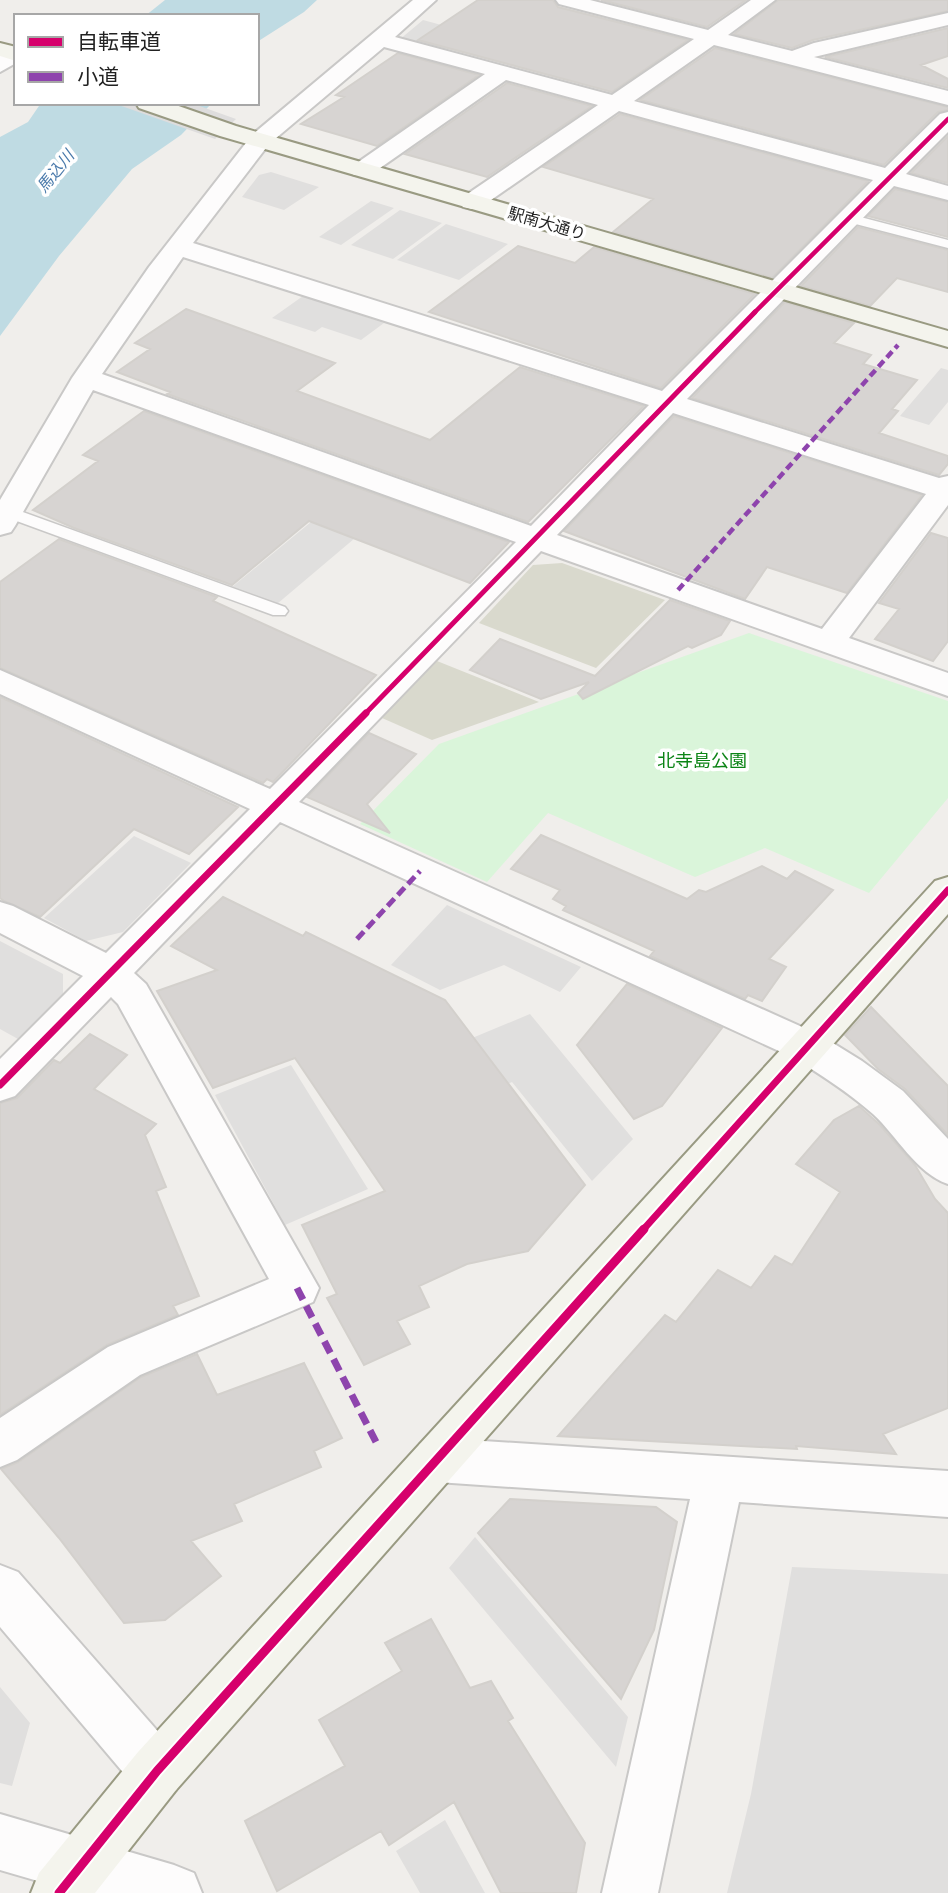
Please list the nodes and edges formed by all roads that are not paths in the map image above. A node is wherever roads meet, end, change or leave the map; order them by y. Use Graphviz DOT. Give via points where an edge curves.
graph roads {
  1 [pos="426,0"];
  2 [pos="566,0"];
  3 [pos="765,0"];
  4 [pos="948,19"];
  5 [pos="710,37"];
  6 [pos="380,39"];
  7 [pos="794,58"];
  8 [pos="502,73"];
  9 [pos="948,98"];
  10 [pos="616,103"];
  11 [pos="153,105"];
  12 [pos="948,119"];
  13 [pos="261,139"];
  14 [pos="362,170"];
  15 [pos="888,177"];
  16 [pos="948,192"];
  17 [pos="472,202"];
  18 [pos="849,218"];
  19 [pos="948,244"];
  20 [pos="179,247"];
  21 [pos="777,289"];
  22 [pos="948,339"];
  23 [pos="86,378"];
  24 [pos="669,402"];
  25 [pos="947,488"];
  26 [pos="4,519"];
  27 [pos="535,539"];
  28 [pos="279,611"];
  29 [pos="829,642"];
  30 [pos="0,681"];
  31 [pos="948,685"];
  32 [pos="276,804"];
  33 [pos="948,890"];
  34 [pos="0,916"];
  35 [pos="110,973"];
  36 [pos="806,1046"];
  37 [pos="0,1085"];
  38 [pos="948,1167"];
  39 [pos="0,1445"];
  40 [pos="437,1460"];
  41 [pos="719,1480"];
  42 [pos="948,1494"];
  43 [pos="0,1589"];
  44 [pos="157,1771"];
  45 [pos="0,1842"];
  46 [pos="70,1879"];
  47 [pos="174,1893"];
  48 [pos="630,1893"];
  1 -- 6 [label="street"];
  2 -- 5 [label="street"];
  3 -- 5 [label="street"];
  4 -- 7 [label="street" via="814,49"];
  5 -- 7 [label="street"];
  5 -- 10 [label="street"];
  6 -- 8 [label="street"];
  6 -- 13 [label="street"];
  7 -- 9 [label="street"];
  8 -- 10 [label="street"];
  8 -- 14 [label="street"];
  10 -- 15 [label="street"];
  10 -- 17 [label="street"];
  11 -- 13 [label="street, 駅南大通り"];
  12 -- 15 [label="street"];
  13 -- 14 [label="street, 駅南大通り"];
  13 -- 20 [label="street"];
  14 -- 17 [label="street, 駅南大通り"];
  15 -- 16 [label="street"];
  15 -- 18 [label="street"];
  17 -- 21 [label="street, 駅南大通り"];
  18 -- 19 [label="lane"];
  18 -- 21 [label="street"];
  20 -- 23 [label="street"];
  20 -- 24 [label="street"];
  21 -- 22 [label="street, 駅南大通り"];
  21 -- 24 [label="street"];
  23 -- 26 [label="street"];
  23 -- 27 [label="street"];
  24 -- 25 [label="street"];
  24 -- 27 [label="street"];
  25 -- 29 [label="street"];
  26 -- 28 [label="lane"];
  27 -- 29 [label="street"];
  27 -- 32 [label="street"];
  29 -- 31 [label="street"];
  30 -- 32 [label="street"];
  32 -- 35 [label="street"];
  32 -- 36 [label="street"];
  33 -- 36 [label="street"];
  34 -- 35 [label="street"];
  35 -- 37 [label="street"];
  35 -- 39 [label="street" via="132,994 297,1288 124,1360"];
  36 -- 38 [label="street" via="871,1089"];
  36 -- 40 [label="street"];
  40 -- 41 [label="street"];
  40 -- 44 [label="street"];
  41 -- 42 [label="street"];
  41 -- 48 [label="street"];
  43 -- 44 [label="street"];
  44 -- 46 [label="street"];
  45 -- 46 [label="street"];
  46 -- 47 [label="street"];
}
